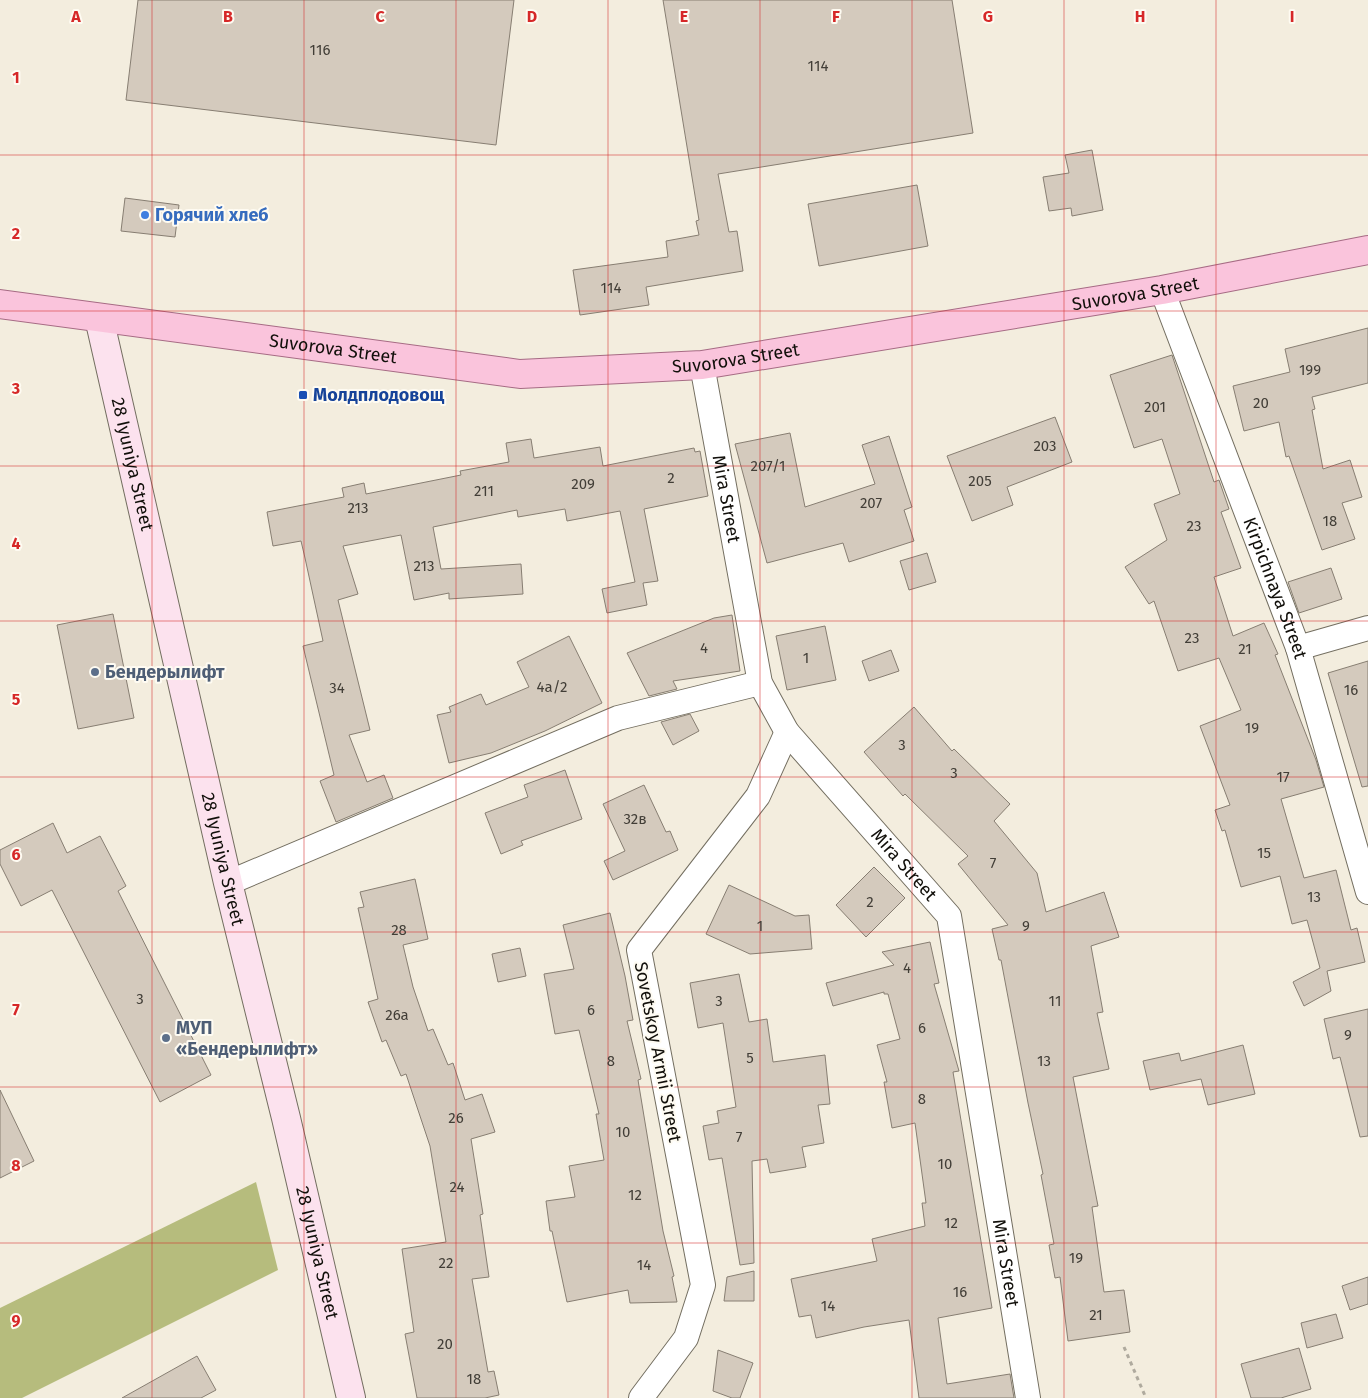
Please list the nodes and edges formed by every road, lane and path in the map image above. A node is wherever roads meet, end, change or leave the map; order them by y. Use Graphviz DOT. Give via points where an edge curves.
graph roads {
  1 [pos="1368,250"];
  2 [pos="1162,290"];
  3 [pos="0,304"];
  4 [pos="99,318"];
  5 [pos="702,365"];
  6 [pos="1368,628"];
  7 [pos="1298,648"];
  8 [pos="760,683"];
  9 [pos="787,732"];
  10 [pos="228,883"];
  11 [pos="1368,892"];
  12 [pos="1124,1347"];
  13 [pos="351,1398"];
  14 [pos="641,1398"];
  15 [pos="1028,1398"];
  16 [pos="1146,1398"];
  1 -- 2 [label="main road, Suvorova Street"];
  2 -- 5 [label="main road, Suvorova Street"];
  2 -- 7 [label="street, Kirpichnaya Street"];
  3 -- 4 [label="main road, Suvorova Street"];
  4 -- 5 [label="main road, Suvorova Street" via="520,374"];
  4 -- 10 [label="main road, 28 Iyuniya Street"];
  5 -- 8 [label="street, Mira Street"];
  6 -- 7 [label="street"];
  7 -- 11 [label="street, Kirpichnaya Street"];
  8 -- 9 [label="street, Mira Street"];
  8 -- 10 [label="street" via="618,718"];
  9 -- 14 [label="street, Sovetskoy Armii Street" via="758,796 639,950 703,1285 686,1338"];
  9 -- 15 [label="street, Mira Street" via="949,916"];
  10 -- 13 [label="main road, 28 Iyuniya Street"];
  12 -- 16 [label="path"];
}
